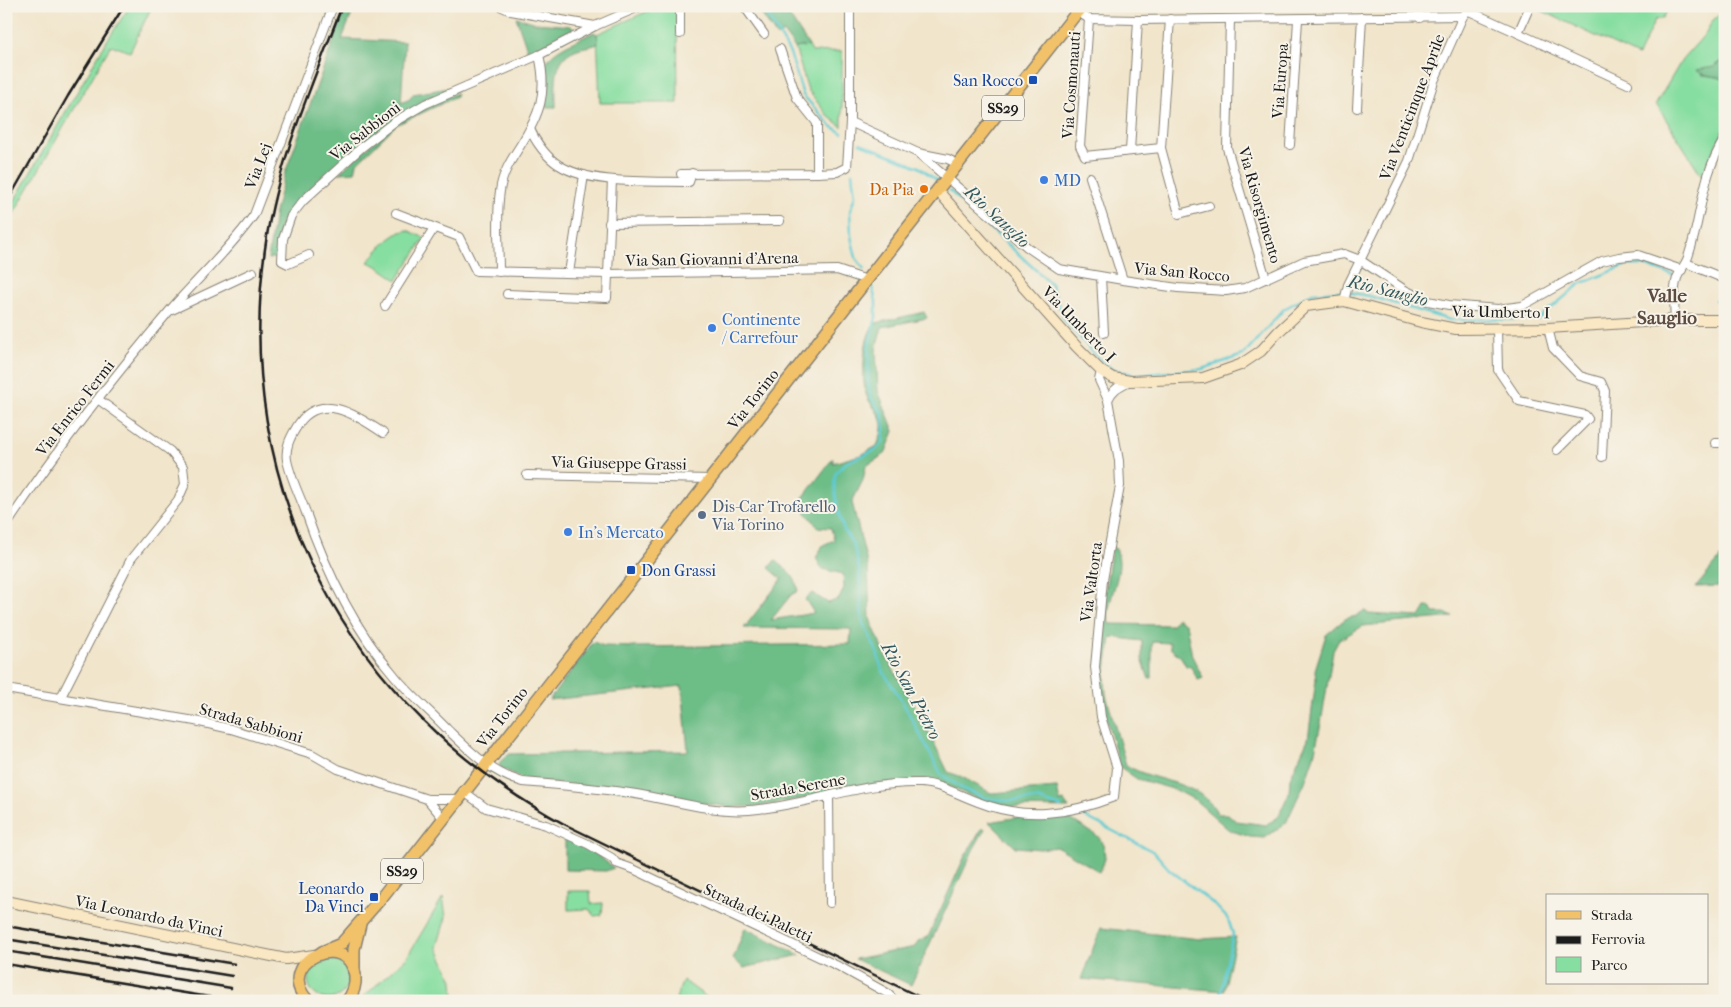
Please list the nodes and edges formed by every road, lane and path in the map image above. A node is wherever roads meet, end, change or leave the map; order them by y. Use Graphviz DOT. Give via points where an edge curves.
graph roads {
  1 [pos="333,6"];
  2 [pos="500,6"];
  3 [pos="641,6"];
  4 [pos="680,6"];
  5 [pos="744,6"];
  6 [pos="850,6"];
  7 [pos="1417,6"];
  8 [pos="1530,6"];
  9 [pos="1080,9"];
  10 [pos="1467,11"];
  11 [pos="1362,17"];
  12 [pos="1420,18"];
  13 [pos="1089,19"];
  14 [pos="1170,19"];
  15 [pos="1230,19"];
  16 [pos="1138,20"];
  17 [pos="1298,20"];
  18 [pos="595,26"];
  19 [pos="1518,33"];
  20 [pos="680,34"];
  21 [pos="764,34"];
  22 [pos="780,49"];
  23 [pos="540,56"];
  24 [pos="1628,84"];
  25 [pos="1357,108"];
  26 [pos="850,122"];
  27 [pos="530,129"];
  28 [pos="1725,138"];
  29 [pos="1290,145"];
  30 [pos="1161,148"];
  31 [pos="1130,151"];
  32 [pos="918,153"];
  33 [pos="959,164"];
  34 [pos="818,173"];
  35 [pos="681,174"];
  36 [pos="692,174"];
  37 [pos="584,175"];
  38 [pos="1090,177"];
  39 [pos="948,179"];
  40 [pos="612,180"];
  41 [pos="938,191"];
  42 [pos="1209,206"];
  43 [pos="396,213"];
  44 [pos="780,221"];
  45 [pos="609,223"];
  46 [pos="434,228"];
  47 [pos="310,254"];
  48 [pos="1360,260"];
  49 [pos="1684,266"];
  50 [pos="253,272"];
  51 [pos="498,272"];
  52 [pos="569,273"];
  53 [pos="607,274"];
  54 [pos="1101,277"];
  55 [pos="1266,279"];
  56 [pos="1725,279"];
  57 [pos="867,280"];
  58 [pos="1123,280"];
  59 [pos="507,294"];
  60 [pos="1344,299"];
  61 [pos="385,306"];
  62 [pos="170,311"];
  63 [pos="1675,320"];
  64 [pos="1725,320"];
  65 [pos="1548,328"];
  66 [pos="1497,329"];
  67 [pos="1104,333"];
  68 [pos="1101,371"];
  69 [pos="1130,382"];
  70 [pos="99,400"];
  71 [pos="1108,400"];
  72 [pos="383,433"];
  73 [pos="1715,443"];
  74 [pos="1725,443"];
  75 [pos="1557,450"];
  76 [pos="1602,457"];
  77 [pos="527,475"];
  78 [pos="710,479"];
  79 [pos="6,526"];
  80 [pos="6,689"];
  81 [pos="61,697"];
  82 [pos="485,764"];
  83 [pos="460,796"];
  84 [pos="829,796"];
  85 [pos="1114,797"];
  86 [pos="427,799"];
  87 [pos="443,818"];
  88 [pos="6,901"];
  89 [pos="830,903"];
  90 [pos="360,924"];
  91 [pos="318,954"];
  92 [pos="286,959"];
  93 [pos="354,971"];
  94 [pos="301,993"];
  95 [pos="346,1001"];
  96 [pos="895,1001"];
  1 -- 62 [label="street, Via Lej" via="254,215 237,239"];
  2 -- 18 [label="street" via="511,11"];
  3 -- 18 [label="street"];
  4 -- 20 [label="street"];
  5 -- 21 [label="street"];
  6 -- 26 [label="street"];
  7 -- 12 [label="street"];
  8 -- 19 [label="street"];
  9 -- 13 [label="street"];
  9 -- 33 [label="main road, Via Torino / SS29"];
  10 -- 12 [label="street"];
  10 -- 19 [label="street"];
  10 -- 48 [label="street, Via Venticinque Aprile" via="1434,81 1409,161"];
  11 -- 12 [label="street"];
  11 -- 17 [label="street"];
  11 -- 25 [label="street"];
  13 -- 16 [label="street"];
  13 -- 31 [label="street, Via Cosmonauti" via="1080,146 1085,156"];
  14 -- 15 [label="street"];
  14 -- 16 [label="street"];
  14 -- 30 [label="street"];
  15 -- 17 [label="street"];
  15 -- 55 [label="street, Via Risorgimento" via="1227,148"];
  16 -- 31 [label="street"];
  17 -- 29 [label="street, Via Europa"];
  18 -- 23 [label="street"];
  19 -- 24 [label="street"];
  22 -- 34 [label="street" via="797,98 816,123"];
  23 -- 27 [label="street" via="544,93"];
  23 -- 47 [label="street, Via Sabbioni" via="425,104 394,122 362,147 302,201 291,216 283,239 282,261 288,264"];
  26 -- 32 [label="street"];
  26 -- 34 [label="street" via="847,168"];
  27 -- 37 [label="street" via="535,140 558,165"];
  27 -- 51 [label="street" via="508,164 500,190"];
  28 -- 49 [label="street" via="1704,182 1696,227"];
  30 -- 31 [label="street, Via Cosmonauti"];
  30 -- 42 [label="street" via="1178,214"];
  32 -- 33 [label="street"];
  32 -- 39 [label="street, Via San Rocco"];
  33 -- 39 [label="main road, Via Torino / SS29"];
  34 -- 36 [label="street"];
  35 -- 36 [label="street"];
  36 -- 40 [label="street" via="689,182"];
  37 -- 40 [label="street"];
  37 -- 52 [label="street"];
  38 -- 58 [label="street"];
  39 -- 41 [label="main road, Via Torino / SS29"];
  39 -- 54 [label="street, Via San Rocco" via="1027,247 1058,269"];
  40 -- 45 [label="street, Via San Giovanni d'Arena"];
  41 -- 57 [label="main road, Via Torino / SS29"];
  41 -- 68 [label="street, Via Umberto I"];
  43 -- 46 [label="street"];
  44 -- 45 [label="street"];
  45 -- 53 [label="street, Via San Giovanni d'Arena"];
  46 -- 51 [label="street" via="460,238 476,271"];
  46 -- 61 [label="street"];
  48 -- 49 [label="street, Via San Rocco" via="1428,301 1498,309 1522,306 1602,261 1619,257 1638,255"];
  48 -- 55 [label="street, Via San Rocco" via="1344,254 1304,261"];
  48 -- 60 [label="street, Via Venticinque Aprile"];
  49 -- 56 [label="street, Via San Rocco"];
  49 -- 63 [label="street" via="1677,278"];
  50 -- 62 [label="street"];
  51 -- 52 [label="street"];
  52 -- 53 [label="street"];
  53 -- 57 [label="street, Via San Giovanni d'Arena" via="838,270"];
  53 -- 59 [label="street" via="607,298"];
  54 -- 58 [label="street, Via San Rocco"];
  54 -- 67 [label="street"];
  55 -- 58 [label="street, Via San Rocco" via="1226,292"];
  57 -- 78 [label="main road, Via Torino / SS29"];
  60 -- 66 [label="street, Via Umberto I" via="1456,329"];
  60 -- 69 [label="street, Via Umberto I" via="1306,306 1261,351 1222,371 1203,378"];
  62 -- 70 [label="street, Via Enrico Fermi"];
  63 -- 64 [label="street, Via Umberto I"];
  63 -- 65 [label="street, Via Umberto I"];
  65 -- 66 [label="street, Via Umberto I"];
  65 -- 76 [label="street" via="1553,348 1580,376 1601,382 1605,391"];
  66 -- 75 [label="street" via="1498,370 1519,401 1555,407 1585,415 1588,419"];
  68 -- 69 [label="street, Via Umberto I"];
  68 -- 71 [label="street, Via Valtorta" via="1099,380"];
  69 -- 71 [label="street" via="1118,387"];
  70 -- 79 [label="street, Via Enrico Fermi" via="43,470"];
  70 -- 81 [label="street" via="170,451 183,467 185,484 178,500 132,559"];
  71 -- 85 [label="street, Via Valtorta" via="1120,486 1103,580 1095,667 1101,717 1117,768"];
  72 -- 82 [label="street, Via Torino" via="336,408 313,410 300,421 288,441 287,459 333,582 362,629 393,675"];
  73 -- 74 [label="street"];
  77 -- 78 [label="street, Via Giuseppe Grassi"];
  78 -- 82 [label="main road, Via Torino / SS29"];
  80 -- 81 [label="street, Strada Sabbioni"];
  81 -- 86 [label="street, Strada Sabbioni" via="195,720 267,738 312,754 338,769"];
  82 -- 83 [label="main road, Via Torino / SS29"];
  82 -- 84 [label="street, Strada Serene" via="508,778 524,782 634,794 734,810"];
  83 -- 86 [label="street, Strada Sabbioni"];
  83 -- 87 [label="main road, Via Torino / SS29"];
  83 -- 96 [label="street, Strada dei Paletti" via="486,808 528,818 563,832 616,863 831,963 887,993"];
  84 -- 85 [label="street, Strada Serene" via="889,784 923,783 1010,812 1057,813"];
  84 -- 89 [label="street"];
  86 -- 87 [label="street"];
  87 -- 90 [label="main road, Via Torino / SS29"];
  88 -- 92 [label="street, Via Leonardo da Vinci"];
  90 -- 91 [label="main road, Via Torino / SS29" via="341,944"];
  90 -- 93 [label="main road, Via Torino / SS29" via="354,949"];
  91 -- 92 [label="street, Via Leonardo da Vinci"];
  91 -- 93 [label="main road" via="333,952 342,956"];
  91 -- 94 [label="main road" via="304,964"];
  92 -- 94 [label="street" via="294,968"];
  93 -- 95 [label="main road, Via Torino" via="354,989"];
}
